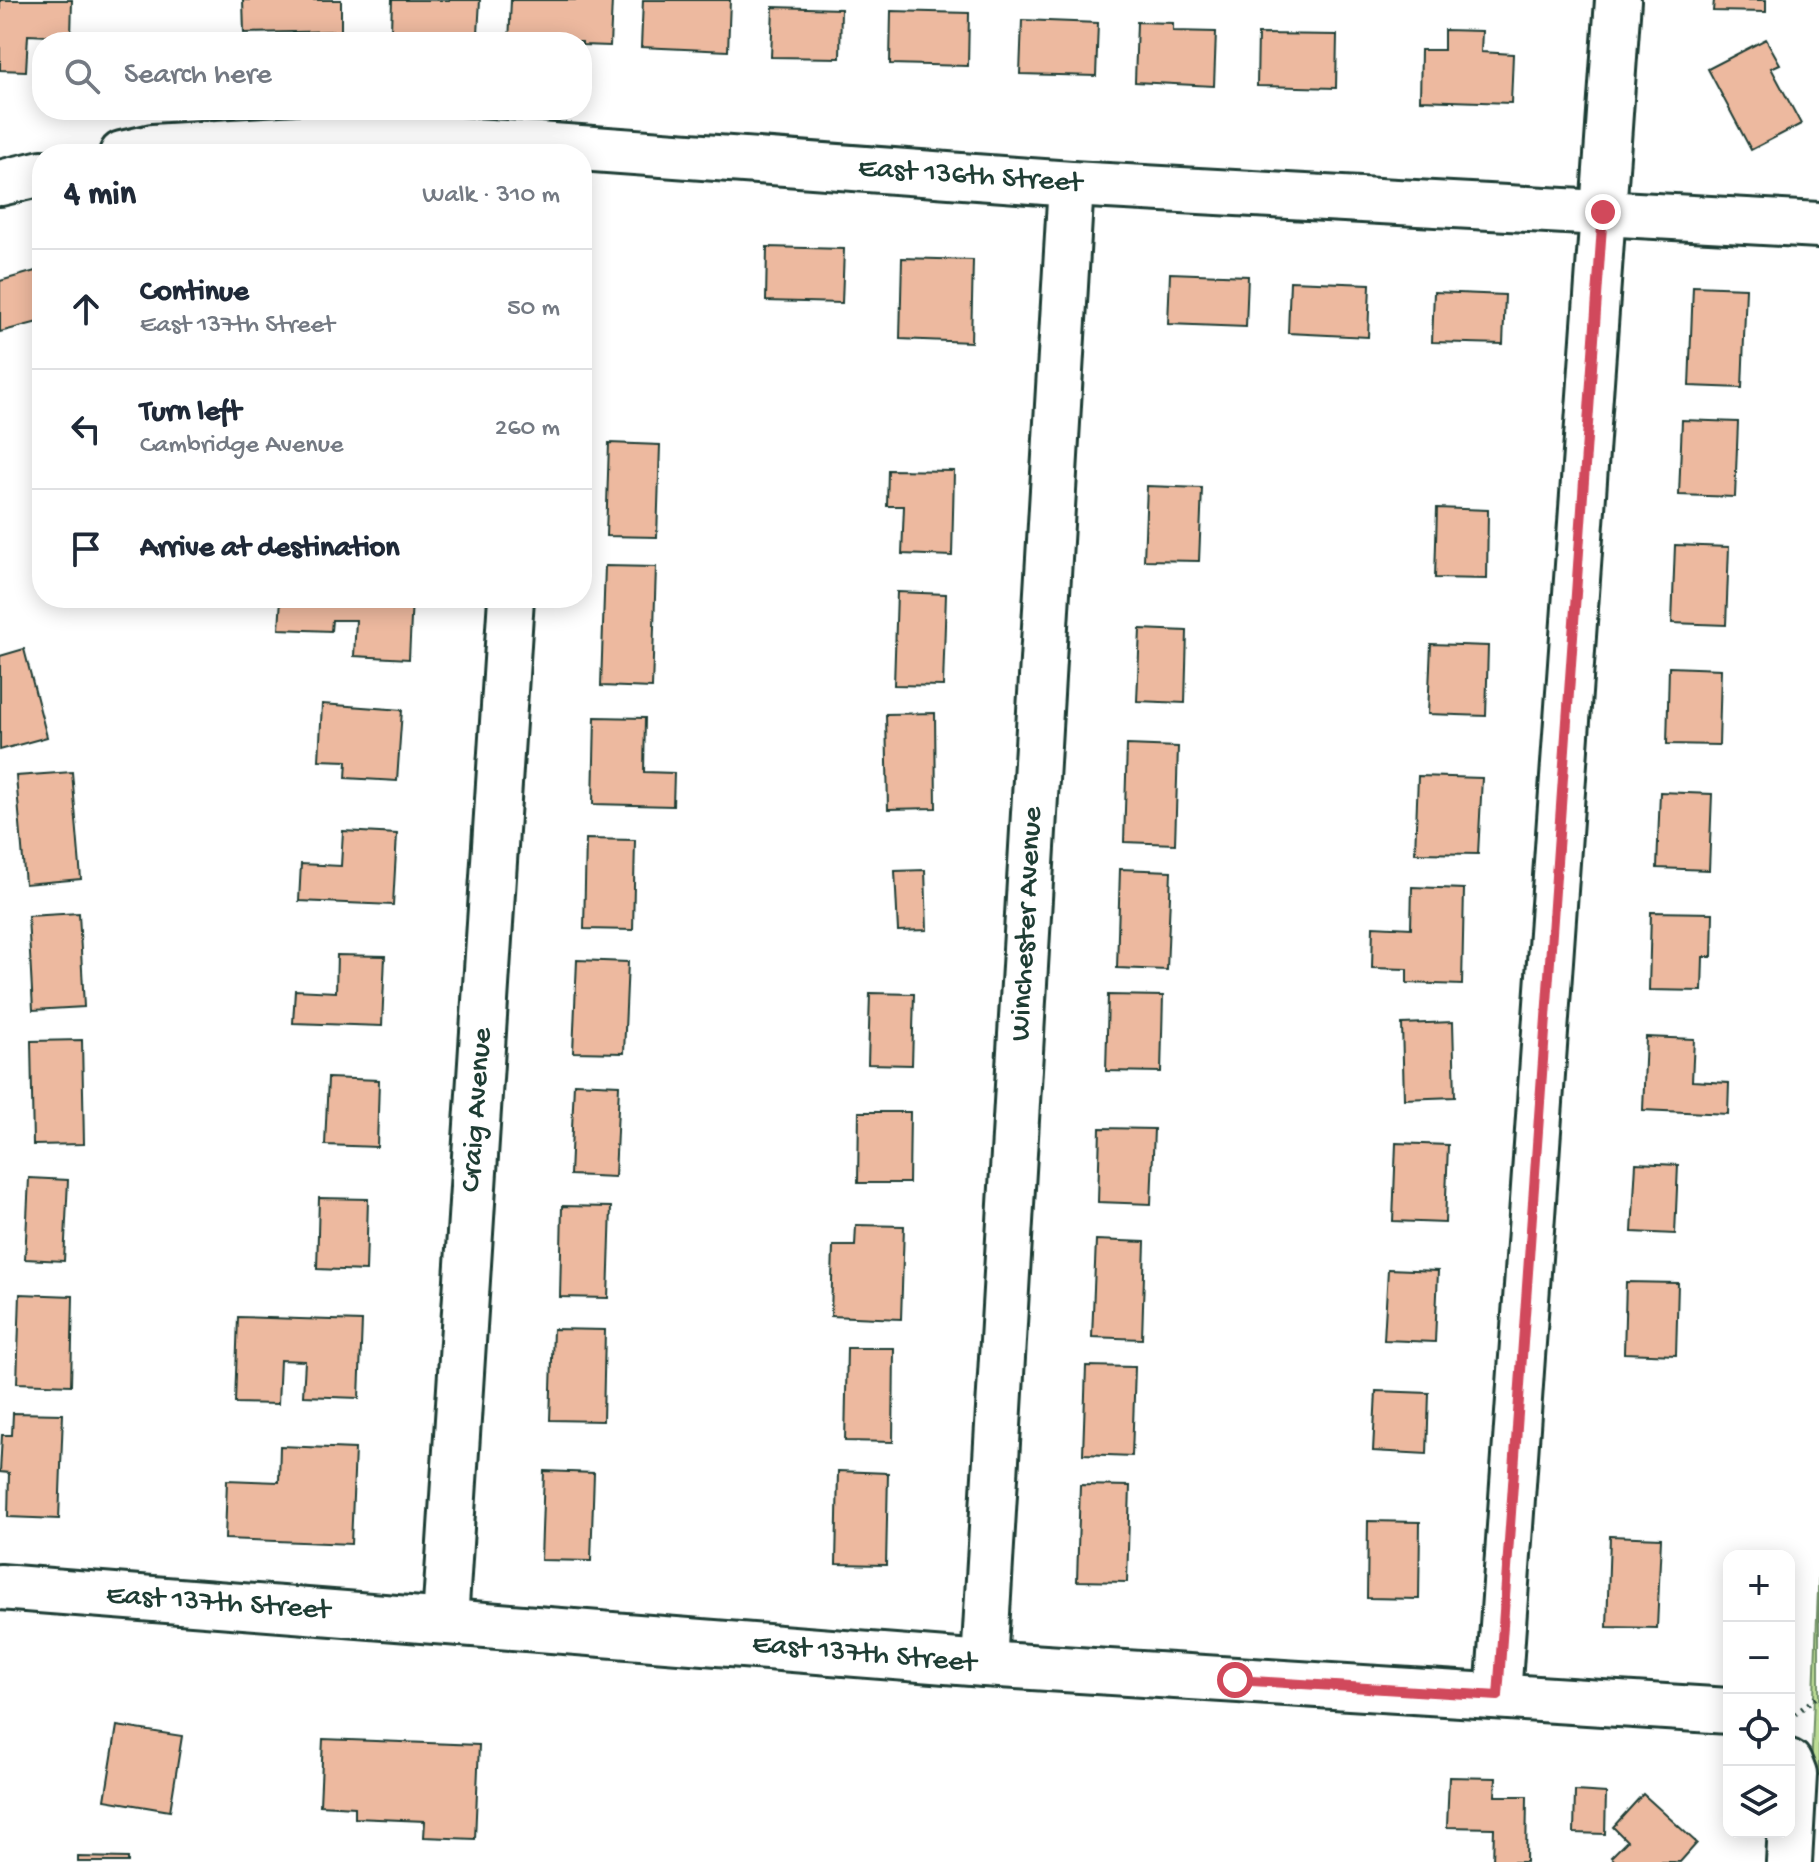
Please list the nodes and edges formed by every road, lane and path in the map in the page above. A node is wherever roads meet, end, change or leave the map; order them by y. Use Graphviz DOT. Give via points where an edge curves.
graph roads {
  1 [pos="1618,0"];
  2 [pos="201,144"];
  3 [pos="480,144"];
  4 [pos="592,152"];
  5 [pos="32,175"];
  6 [pos="0,183"];
  7 [pos="1071,184"];
  8 [pos="1603,212"];
  9 [pos="1819,225"];
  10 [pos="510,608"];
  11 [pos="0,1587"];
  12 [pos="445,1621"];
  13 [pos="984,1664"];
  14 [pos="1819,1695"];
  15 [pos="1498,1696"];
  16 [pos="1723,1711"];
  17 [pos="1795,1714"];
  18 [pos="1791,1766"];
  19 [pos="1789,1862"];
  1 -- 8 [label="street"];
  2 -- 3 [label="street, East 136th Street" via="362,134"];
  4 -- 7 [label="street, East 136th Street"];
  5 -- 6 [label="street"];
  7 -- 8 [label="street, East 136th Street"];
  7 -- 13 [label="street, Winchester Avenue"];
  8 -- 9 [label="street, East 136th Street"];
  8 -- 15 [label="street"];
  10 -- 12 [label="street, Craig Avenue"];
  11 -- 12 [label="street, East 137th Street"];
  12 -- 13 [label="street, East 137th Street"];
  13 -- 15 [label="street, East 137th Street"];
  14 -- 17 [label="path"];
  15 -- 16 [label="street, East 137th Street"];
  18 -- 19 [label="street"];
}
